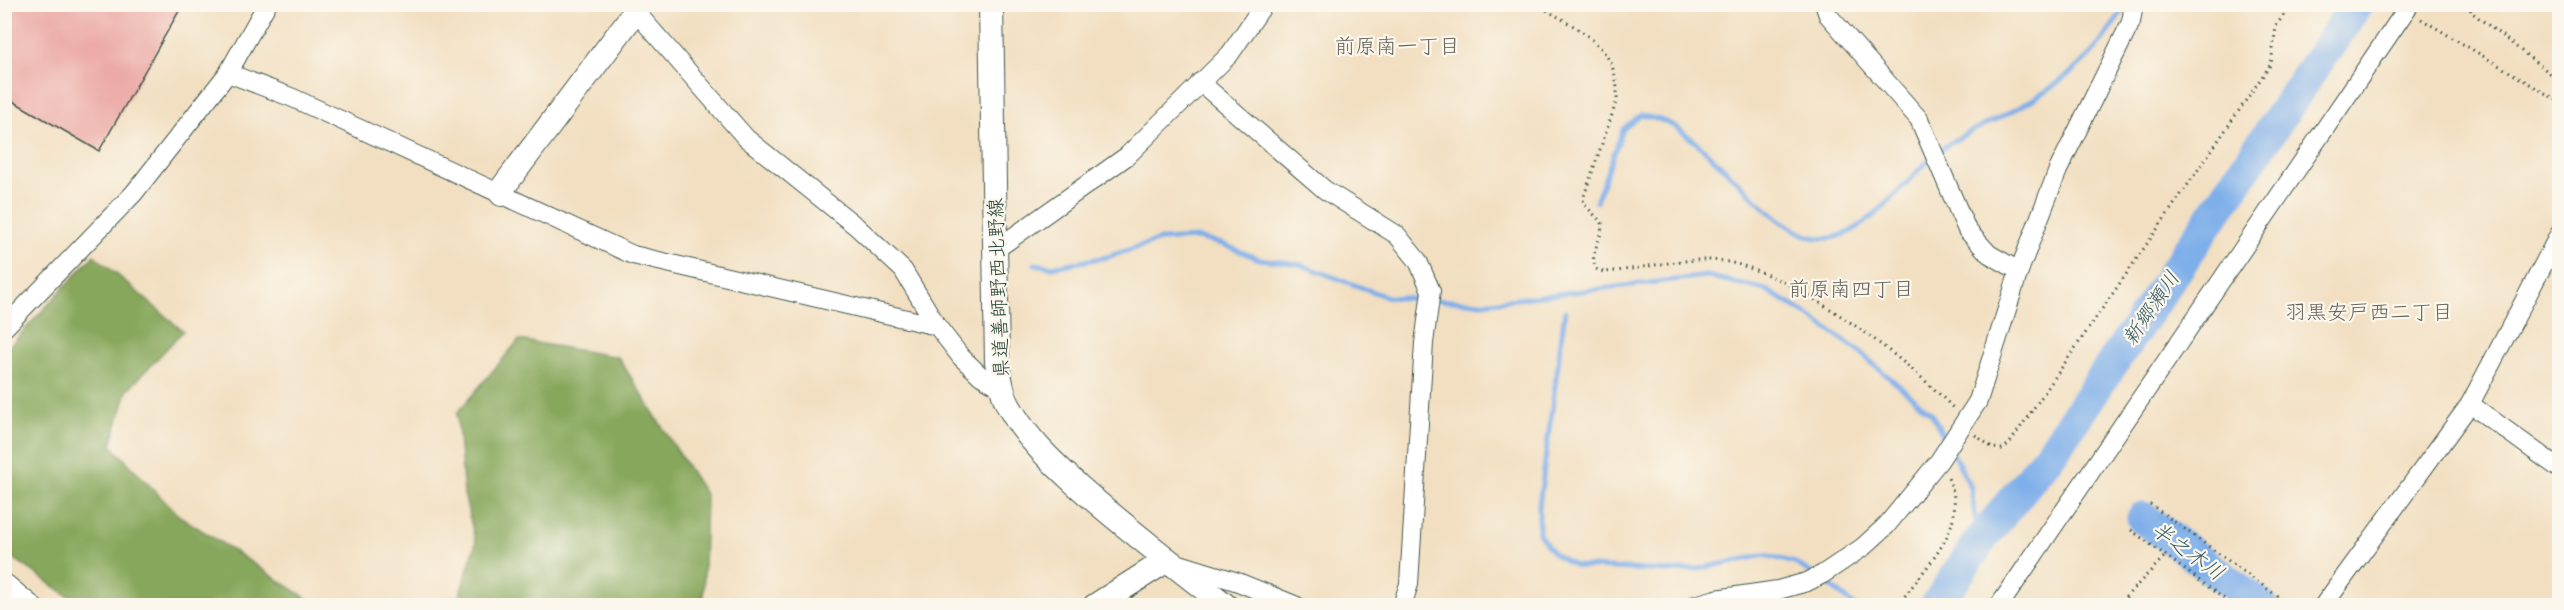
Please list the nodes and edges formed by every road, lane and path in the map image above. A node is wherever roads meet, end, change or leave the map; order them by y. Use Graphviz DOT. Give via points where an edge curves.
graph roads {
  1 [pos="267,4"];
  2 [pos="991,4"];
  3 [pos="1264,4"];
  4 [pos="1536,4"];
  5 [pos="1824,4"];
  6 [pos="2290,4"];
  7 [pos="2473,4"];
  8 [pos="635,7"];
  9 [pos="2408,7"];
  10 [pos="2132,13"];
  11 [pos="228,73"];
  12 [pos="2559,81"];
  13 [pos="1200,82"];
  14 [pos="2559,102"];
  15 [pos="502,194"];
  16 [pos="2559,234"];
  17 [pos="995,255"];
  18 [pos="2019,271"];
  19 [pos="937,326"];
  20 [pos="4,328"];
  21 [pos="1002,388"];
  22 [pos="2470,404"];
  23 [pos="1963,426"];
  24 [pos="1941,457"];
  25 [pos="2559,469"];
  26 [pos="2150,504"];
  27 [pos="2132,530"];
  28 [pos="2166,555"];
  29 [pos="1167,560"];
  30 [pos="4,582"];
  31 [pos="33,606"];
  32 [pos="1095,606"];
  33 [pos="1226,606"];
  34 [pos="1297,606"];
  35 [pos="1402,606"];
  36 [pos="1692,606"];
  37 [pos="1898,606"];
  38 [pos="1999,606"];
  39 [pos="2117,606"];
  40 [pos="2234,606"];
  41 [pos="2291,606"];
  42 [pos="2323,606"];
  1 -- 11 [label="street"];
  2 -- 17 [label="main road, 県道善師野西北野線"];
  3 -- 13 [label="street" via="1230,54"];
  4 -- 23 [label="path" via="1592,38 1613,69 1618,85 1617,100 1583,199 1602,223 1594,254 1596,269 1613,272 1687,260 1722,261 1773,275 1898,359 1936,390"];
  5 -- 18 [label="street" via="1828,15 1919,119 1967,230 1989,254"];
  6 -- 23 [label="path" via="2276,26 2271,63 2009,444 2002,449 1993,448"];
  7 -- 12 [label="path" via="2470,11"];
  8 -- 15 [label="main road" via="504,186"];
  8 -- 19 [label="street" via="746,138 857,227 903,270"];
  9 -- 14 [label="path"];
  9 -- 38 [label="street"];
  10 -- 18 [label="street" via="2058,170"];
  11 -- 15 [label="street" via="293,98"];
  11 -- 20 [label="street" via="134,193"];
  13 -- 17 [label="street" via="1127,156"];
  13 -- 35 [label="street" via="1325,190 1397,235 1418,261 1431,291 1409,584"];
  15 -- 19 [label="street" via="633,255"];
  16 -- 22 [label="street"];
  17 -- 21 [label="main road, 県道善師野西北野線" via="997,362"];
  18 -- 23 [label="street" via="1978,401"];
  19 -- 21 [label="street" via="961,357 981,376"];
  21 -- 29 [label="main road, 県道善師野西北野線" via="1009,408 1047,456"];
  22 -- 25 [label="street"];
  22 -- 42 [label="street"];
  23 -- 24 [label="street"];
  24 -- 36 [label="street" via="1886,525 1863,547 1815,578"];
  24 -- 37 [label="path" via="1950,483 1953,528"];
  26 -- 41 [label="path"];
  27 -- 28 [label="path"];
  28 -- 39 [label="path"];
  28 -- 40 [label="path"];
  29 -- 32 [label="main road"];
  29 -- 33 [label="main road, 県道善師野西北野線"];
  29 -- 34 [label="street"];
  30 -- 31 [label="street"];
}
